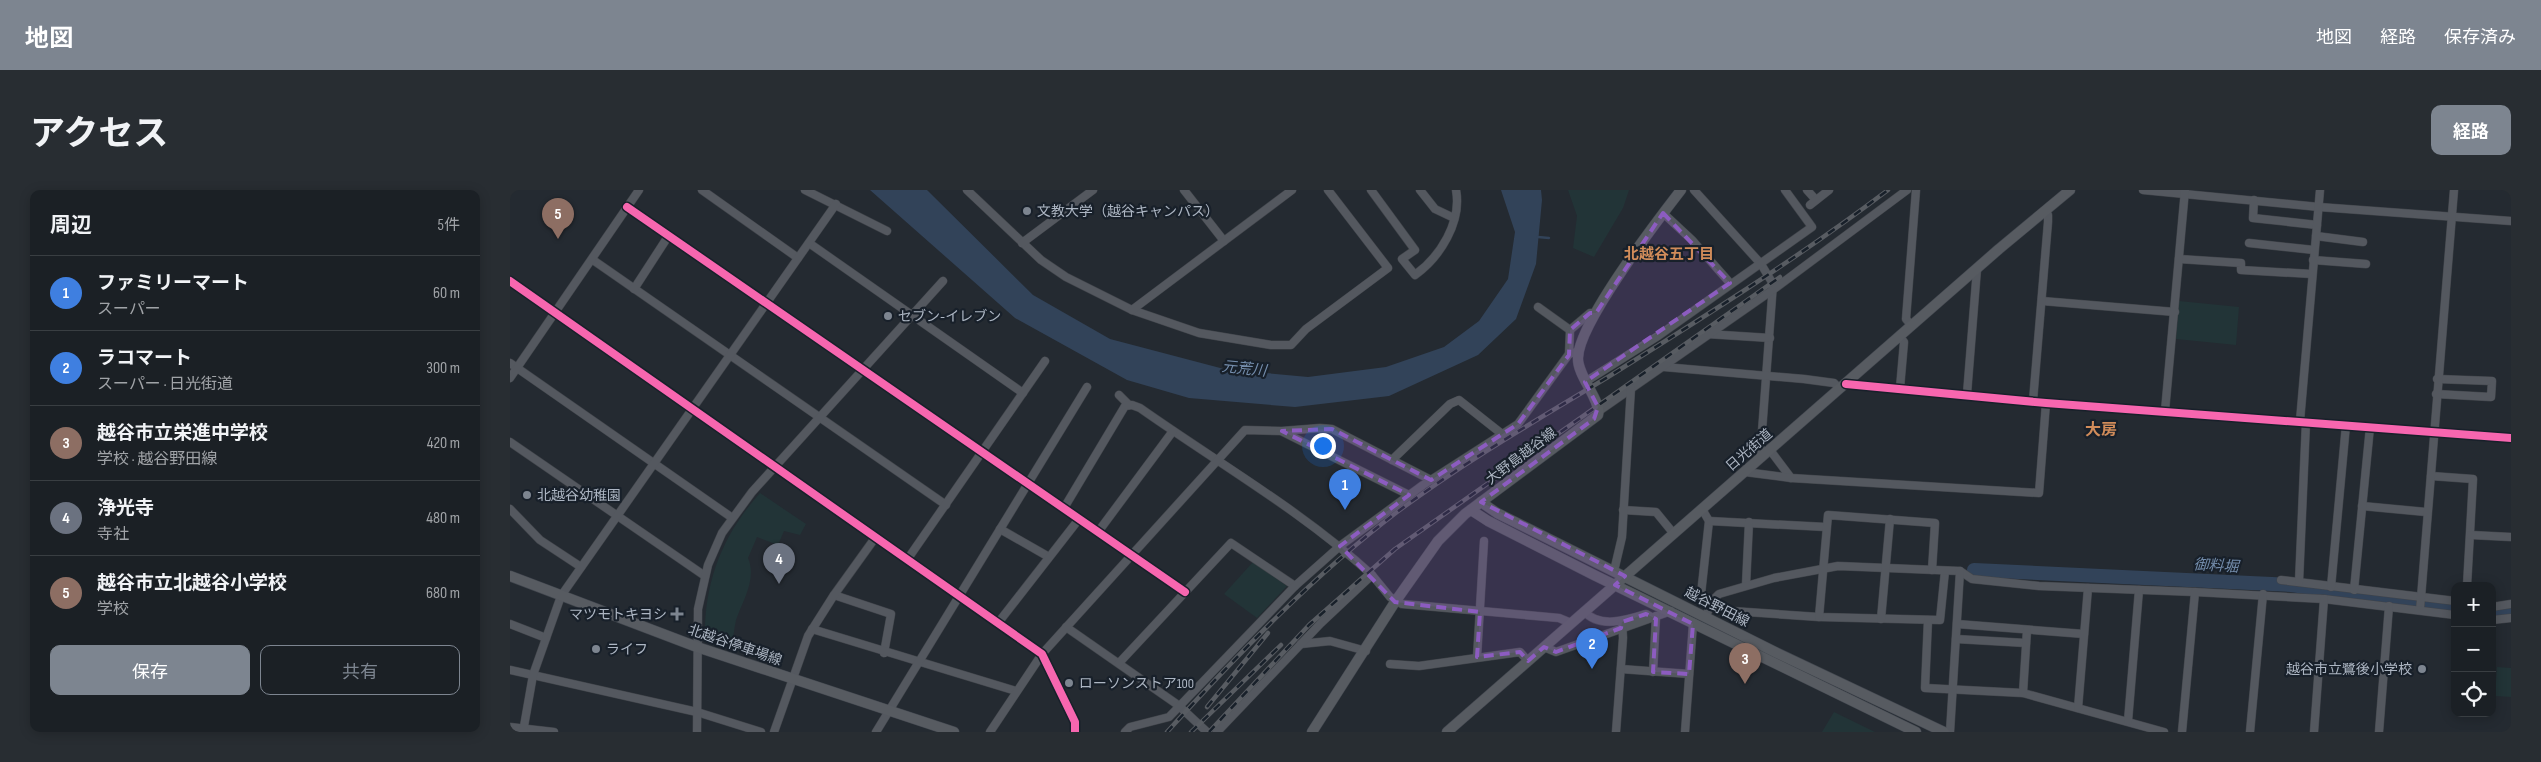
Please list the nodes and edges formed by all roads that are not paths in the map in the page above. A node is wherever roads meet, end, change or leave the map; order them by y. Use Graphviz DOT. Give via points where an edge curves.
graph roads {
  1 [pos="639,190"];
  2 [pos="702,190"];
  3 [pos="806,190"];
  4 [pos="967,190"];
  5 [pos="1094,190"];
  6 [pos="1184,190"];
  7 [pos="1292,190"];
  8 [pos="1328,190"];
  9 [pos="1371,190"];
  10 [pos="1420,190"];
  11 [pos="1456,190"];
  12 [pos="1681,190"];
  13 [pos="1694,190"];
  14 [pos="1785,190"];
  15 [pos="1807,190"];
  16 [pos="1829,190"];
  17 [pos="1907,190"];
  18 [pos="1916,190"];
  19 [pos="2070,190"];
  20 [pos="2143,190"];
  21 [pos="2320,190"];
  22 [pos="2454,190"];
  23 [pos="2185,192"];
  24 [pos="2219,193"];
  25 [pos="2254,200"];
  26 [pos="836,204"];
  27 [pos="627,207"];
  28 [pos="2319,207"];
  29 [pos="2045,211"];
  30 [pos="1663,214"];
  31 [pos="2452,215"];
  32 [pos="1454,218"];
  33 [pos="2511,221"];
  34 [pos="2317,225"];
  35 [pos="887,231"];
  36 [pos="669,235"];
  37 [pos="2316,236"];
  38 [pos="1224,241"];
  39 [pos="2363,242"];
  40 [pos="808,243"];
  41 [pos="1022,243"];
  42 [pos="2248,243"];
  43 [pos="2314,250"];
  44 [pos="798,258"];
  45 [pos="2179,259"];
  46 [pos="593,260"];
  47 [pos="2313,260"];
  48 [pos="1761,264"];
  49 [pos="2366,264"];
  50 [pos="1977,269"];
  51 [pos="2312,274"];
  52 [pos="510,281"];
  53 [pos="943,281"];
  54 [pos="1730,283"];
  55 [pos="634,289"];
  56 [pos="1774,289"];
  57 [pos="2042,301"];
  58 [pos="766,302"];
  59 [pos="1538,307"];
  60 [pos="1132,310"];
  61 [pos="2174,312"];
  62 [pos="1596,313"];
  63 [pos="555,314"];
  64 [pos="912,315"];
  65 [pos="1912,326"];
  66 [pos="1570,330"];
  67 [pos="1707,334"];
  68 [pos="1900,337"];
  69 [pos="1770,338"];
  70 [pos="1574,352"];
  71 [pos="729,355"];
  72 [pos="1045,361"];
  73 [pos="513,365"];
  74 [pos="1664,367"];
  75 [pos="864,369"];
  76 [pos="1767,376"];
  77 [pos="510,378"];
  78 [pos="2437,379"];
  79 [pos="1585,382"];
  80 [pos="1843,386"];
  81 [pos="1087,387"];
  82 [pos="1632,388"];
  83 [pos="1900,388"];
  84 [pos="1023,393"];
  85 [pos="1967,394"];
  86 [pos="2436,394"];
  87 [pos="1120,395"];
  88 [pos="2033,401"];
  89 [pos="2046,403"];
  90 [pos="1130,404"];
  91 [pos="691,409"];
  92 [pos="1599,411"];
  93 [pos="2165,411"];
  94 [pos="820,418"];
  95 [pos="2303,422"];
  96 [pos="2346,425"];
  97 [pos="2370,427"];
  98 [pos="1173,431"];
  99 [pos="1282,431"];
  100 [pos="2434,432"];
  101 [pos="1502,434"];
  102 [pos="2511,438"];
  103 [pos="510,442"];
  104 [pos="1770,450"];
  105 [pos="982,452"];
  106 [pos="1760,458"];
  107 [pos="1218,460"];
  108 [pos="1392,460"];
  109 [pos="653,463"];
  110 [pos="774,467"];
  111 [pos="1745,472"];
  112 [pos="2431,476"];
  113 [pos="1791,478"];
  114 [pos="1431,480"];
  115 [pos="1028,483"];
  116 [pos="1409,495"];
  117 [pos="1481,502"];
  118 [pos="946,505"];
  119 [pos="2362,506"];
  120 [pos="1064,508"];
  121 [pos="510,509"];
  122 [pos="1702,509"];
  123 [pos="1471,510"];
  124 [pos="1623,510"];
  125 [pos="2426,512"];
  126 [pos="616,516"];
  127 [pos="731,517"];
  128 [pos="1079,519"];
  129 [pos="1890,520"];
  130 [pos="1709,521"];
  131 [pos="1749,522"];
  132 [pos="1826,527"];
  133 [pos="1000,529"];
  134 [pos="1098,532"];
  135 [pos="1674,534"];
  136 [pos="2471,535"];
  137 [pos="2511,537"];
  138 [pos="875,538"];
  139 [pos="1484,542"];
  140 [pos="1340,546"];
  141 [pos="1131,555"];
  142 [pos="1049,557"];
  143 [pos="907,560"];
  144 [pos="581,568"];
  145 [pos="1885,568"];
  146 [pos="1822,569"];
  147 [pos="1614,570"];
  148 [pos="1932,570"];
  149 [pos="1945,571"];
  150 [pos="1960,571"];
  151 [pos="1372,575"];
  152 [pos="510,576"];
  153 [pos="705,576"];
  154 [pos="1625,576"];
  155 [pos="2281,580"];
  156 [pos="2299,582"];
  157 [pos="2467,582"];
  158 [pos="1614,585"];
  159 [pos="1746,585"];
  160 [pos="1295,586"];
  161 [pos="2331,587"];
  162 [pos="2088,588"];
  163 [pos="2139,590"];
  164 [pos="2354,590"];
  165 [pos="1185,592"];
  166 [pos="2195,592"];
  167 [pos="2263,594"];
  168 [pos="834,595"];
  169 [pos="561,596"];
  170 [pos="959,596"];
  171 [pos="2324,598"];
  172 [pos="1712,601"];
  173 [pos="2451,601"];
  174 [pos="1395,602"];
  175 [pos="2421,603"];
  176 [pos="2511,604"];
  177 [pos="2389,606"];
  178 [pos="2496,606"];
  179 [pos="1584,611"];
  180 [pos="1671,611"];
  181 [pos="1480,612"];
  182 [pos="2451,614"];
  183 [pos="1706,616"];
  184 [pos="1654,617"];
  185 [pos="1820,617"];
  186 [pos="2511,618"];
  187 [pos="1881,619"];
  188 [pos="1928,620"];
  189 [pos="2496,620"];
  190 [pos="998,623"];
  191 [pos="1571,623"];
  192 [pos="510,624"];
  193 [pos="1693,624"];
  194 [pos="1957,624"];
  195 [pos="1622,625"];
  196 [pos="1066,627"];
  197 [pos="812,629"];
  198 [pos="2027,630"];
  199 [pos="2084,634"];
  200 [pos="546,638"];
  201 [pos="1956,639"];
  202 [pos="2026,643"];
  203 [pos="1301,644"];
  204 [pos="697,647"];
  205 [pos="1544,647"];
  206 [pos="1366,651"];
  207 [pos="884,653"];
  208 [pos="1042,654"];
  209 [pos="1477,657"];
  210 [pos="1528,661"];
  211 [pos="920,663"];
  212 [pos="1119,664"];
  213 [pos="1390,664"];
  214 [pos="1621,669"];
  215 [pos="510,670"];
  216 [pos="1653,672"];
  217 [pos="1689,674"];
  218 [pos="533,676"];
  219 [pos="793,679"];
  220 [pos="1953,688"];
  221 [pos="1016,691"];
  222 [pos="2023,693"];
  223 [pos="1178,705"];
  224 [pos="2078,708"];
  225 [pos="890,710"];
  226 [pos="697,712"];
  227 [pos="2128,721"];
  228 [pos="510,727"];
  229 [pos="523,730"];
  230 [pos="554,732"];
  231 [pos="697,732"];
  232 [pos="761,732"];
  233 [pos="774,732"];
  234 [pos="876,732"];
  235 [pos="954,732"];
  236 [pos="990,732"];
  237 [pos="1075,732"];
  238 [pos="1125,732"];
  239 [pos="1207,732"];
  240 [pos="1218,732"];
  241 [pos="1312,732"];
  242 [pos="1447,732"];
  243 [pos="1616,732"];
  244 [pos="1685,732"];
  245 [pos="1916,732"];
  246 [pos="1944,732"];
  247 [pos="1950,732"];
  248 [pos="2164,732"];
  249 [pos="2182,732"];
  250 [pos="2250,732"];
  251 [pos="2314,732"];
  252 [pos="2379,732"];
  1 -- 27 [label="street"];
  2 -- 44 [label="street"];
  3 -- 26 [label="street"];
  4 -- 41 [label="street"];
  5 -- 41 [label="street"];
  6 -- 38 [label="street"];
  7 -- 38 [label="street"];
  8 -- 60 [label="street" via="1388,268 1306,329 1291,345 1271,345 1199,333"];
  9 -- 32 [label="street" via="1415,250 1402,259 1415,275 1446,241"];
  10 -- 32 [label="street" via="1435,209"];
  11 -- 32 [label="street"];
  12 -- 30 [label="main road"];
  13 -- 48 [label="street"];
  14 -- 48 [label="street" via="1812,227"];
  15 -- 16 [label="street" via="1813,202"];
  17 -- 56 [label="street"];
  18 -- 65 [label="street" via="1906,319"];
  19 -- 29 [label="main road, 日光街道"];
  20 -- 23 [label="street"];
  21 -- 28 [label="street"];
  22 -- 31 [label="street"];
  23 -- 24 [label="street"];
  23 -- 45 [label="street"];
  24 -- 25 [label="street"];
  25 -- 28 [label="street"];
  25 -- 34 [label="street" via="2254,218"];
  26 -- 35 [label="street"];
  26 -- 40 [label="street"];
  27 -- 36 [label="street"];
  27 -- 46 [label="street"];
  28 -- 31 [label="street"];
  28 -- 34 [label="street"];
  29 -- 50 [label="main road, 日光街道"];
  29 -- 57 [label="street" via="2048,222"];
  30 -- 54 [label="street" via="1692,240"];
  30 -- 62 [label="main road"];
  31 -- 33 [label="street"];
  31 -- 78 [label="street"];
  34 -- 37 [label="street"];
  36 -- 55 [label="street"];
  36 -- 58 [label="street"];
  37 -- 39 [label="street"];
  37 -- 43 [label="street"];
  38 -- 60 [label="street"];
  40 -- 44 [label="street"];
  40 -- 64 [label="street"];
  41 -- 60 [label="street" via="1066,277"];
  42 -- 43 [label="street"];
  43 -- 47 [label="street"];
  44 -- 58 [label="street"];
  45 -- 51 [label="street" via="2241,263 2241,270"];
  45 -- 61 [label="street"];
  46 -- 55 [label="street"];
  46 -- 63 [label="street"];
  47 -- 49 [label="street"];
  47 -- 51 [label="street"];
  48 -- 54 [label="street"];
  48 -- 56 [label="street"];
  50 -- 65 [label="main road, 日光街道"];
  50 -- 85 [label="street"];
  51 -- 95 [label="street"];
  52 -- 63 [label="street"];
  53 -- 64 [label="street"];
  54 -- 79 [label="street" via="1658,336"];
  55 -- 71 [label="street"];
  56 -- 67 [label="street"];
  56 -- 69 [label="street"];
  57 -- 61 [label="street"];
  57 -- 88 [label="street"];
  58 -- 71 [label="street"];
  58 -- 75 [label="street"];
  59 -- 66 [label="street"];
  61 -- 93 [label="street"];
  62 -- 66 [label="street" via="1590,313"];
  62 -- 70 [label="main road"];
  63 -- 73 [label="street"];
  63 -- 91 [label="street"];
  64 -- 75 [label="street"];
  64 -- 84 [label="street"];
  65 -- 68 [label="main road, 日光街道"];
  66 -- 70 [label="street"];
  67 -- 69 [label="street"];
  67 -- 74 [label="street"];
  68 -- 80 [label="main road, 日光街道"];
  68 -- 83 [label="street" via="1904,342"];
  69 -- 76 [label="street"];
  70 -- 79 [label="main road"];
  70 -- 101 [label="street" via="1518,424"];
  71 -- 91 [label="street"];
  71 -- 94 [label="street"];
  72 -- 84 [label="street"];
  73 -- 77 [label="street"];
  73 -- 109 [label="street"];
  74 -- 76 [label="street"];
  74 -- 82 [label="street"];
  75 -- 94 [label="street"];
  75 -- 105 [label="street"];
  76 -- 80 [label="street"];
  76 -- 106 [label="street"];
  78 -- 86 [label="street"];
  78 -- 86 [label="street" via="2492,381 2491,397"];
  79 -- 92 [label="main road"];
  80 -- 83 [label="street"];
  80 -- 104 [label="main road, 日光街道"];
  81 -- 115 [label="street"];
  82 -- 92 [label="street"];
  82 -- 124 [label="street"];
  83 -- 85 [label="street"];
  84 -- 105 [label="street"];
  85 -- 88 [label="street"];
  86 -- 100 [label="street"];
  87 -- 90 [label="street"];
  88 -- 89 [label="street"];
  89 -- 93 [label="street"];
  89 -- 113 [label="street" via="2038,493"];
  90 -- 98 [label="street"];
  90 -- 120 [label="street" via="1125,406"];
  91 -- 109 [label="street"];
  91 -- 110 [label="street"];
  92 -- 117 [label="main road, 大野島越谷線" via="1594,419"];
  93 -- 95 [label="street"];
  94 -- 110 [label="street"];
  94 -- 118 [label="street"];
  95 -- 96 [label="street"];
  95 -- 156 [label="street"];
  96 -- 97 [label="street"];
  96 -- 161 [label="street"];
  97 -- 100 [label="street"];
  97 -- 119 [label="street"];
  98 -- 107 [label="street"];
  98 -- 134 [label="street"];
  99 -- 107 [label="street" via="1245,430"];
  99 -- 108 [label="street" via="1332,429"];
  99 -- 116 [label="street"];
  100 -- 102 [label="street"];
  100 -- 112 [label="street"];
  101 -- 108 [label="street" via="1460,400 1450,404"];
  101 -- 114 [label="street"];
  103 -- 126 [label="street"];
  104 -- 106 [label="main road, 日光街道"];
  104 -- 113 [label="street"];
  105 -- 115 [label="street"];
  105 -- 118 [label="street"];
  106 -- 111 [label="main road, 日光街道"];
  107 -- 140 [label="street"];
  107 -- 141 [label="street"];
  108 -- 114 [label="street"];
  109 -- 126 [label="street"];
  109 -- 127 [label="street"];
  110 -- 127 [label="street"];
  110 -- 138 [label="street"];
  111 -- 113 [label="street"];
  111 -- 122 [label="main road, 日光街道"];
  112 -- 136 [label="street" via="2472,479"];
  112 -- 175 [label="street"];
  114 -- 116 [label="street"];
  115 -- 120 [label="street"];
  115 -- 133 [label="street"];
  116 -- 140 [label="street"];
  117 -- 123 [label="main road, 大野島越谷線"];
  117 -- 147 [label="main road, 越谷野田線" via="1497,513"];
  118 -- 143 [label="street"];
  119 -- 125 [label="street"];
  119 -- 164 [label="street"];
  120 -- 128 [label="street"];
  121 -- 144 [label="street" via="540,540"];
  122 -- 130 [label="street"];
  122 -- 135 [label="main road, 日光街道"];
  123 -- 158 [label="main road, 越谷野田線"];
  123 -- 174 [label="main road, 大野島越谷線" via="1438,541"];
  124 -- 135 [label="street" via="1656,512"];
  124 -- 147 [label="street" via="1622,537"];
  126 -- 144 [label="street"];
  126 -- 153 [label="street"];
  127 -- 153 [label="street" via="714,548"];
  128 -- 134 [label="street"];
  128 -- 142 [label="street"];
  129 -- 132 [label="street" via="1828,515"];
  129 -- 145 [label="street"];
  129 -- 148 [label="street" via="1935,523"];
  130 -- 131 [label="street"];
  130 -- 172 [label="street" via="1702,594"];
  131 -- 132 [label="street"];
  131 -- 159 [label="street"];
  132 -- 146 [label="street"];
  133 -- 142 [label="street"];
  133 -- 170 [label="street"];
  134 -- 141 [label="street"];
  135 -- 154 [label="main road, 日光街道"];
  136 -- 137 [label="street"];
  136 -- 157 [label="street"];
  138 -- 143 [label="street"];
  138 -- 168 [label="street"];
  139 -- 181 [label="street"];
  140 -- 151 [label="street"];
  140 -- 160 [label="street"];
  141 -- 165 [label="street"];
  141 -- 196 [label="street"];
  142 -- 190 [label="street"];
  143 -- 170 [label="street"];
  144 -- 169 [label="street"];
  145 -- 146 [label="street" via="1838,566"];
  145 -- 148 [label="street"];
  145 -- 187 [label="street"];
  146 -- 159 [label="street"];
  146 -- 185 [label="street"];
  147 -- 154 [label="main road, 越谷野田線"];
  148 -- 149 [label="street"];
  149 -- 150 [label="street"];
  149 -- 188 [label="street" via="1940,620"];
  150 -- 162 [label="street" via="1972,579"];
  150 -- 194 [label="street"];
  151 -- 174 [label="street"];
  151 -- 203 [label="street"];
  152 -- 169 [label="main road, 北越谷停車場線"];
  153 -- 204 [label="street" via="698,610"];
  154 -- 158 [label="main road, 日光街道"];
  154 -- 183 [label="main road, 越谷野田線"];
  155 -- 156 [label="street"];
  156 -- 161 [label="street"];
  158 -- 179 [label="main road, 日光街道"];
  158 -- 180 [label="main road, 越谷野田線"];
  159 -- 172 [label="street" via="1719,594"];
  160 -- 165 [label="street" via="1231,543"];
  160 -- 223 [label="street"];
  161 -- 164 [label="street"];
  162 -- 163 [label="street"];
  162 -- 199 [label="street"];
  163 -- 166 [label="street"];
  163 -- 227 [label="street"];
  164 -- 175 [label="street"];
  165 -- 212 [label="street"];
  166 -- 167 [label="street"];
  166 -- 249 [label="street"];
  167 -- 171 [label="street"];
  167 -- 250 [label="street"];
  168 -- 197 [label="street"];
  168 -- 207 [label="street" via="891,614"];
  169 -- 200 [label="street"];
  169 -- 204 [label="main road, 北越谷停車場線"];
  170 -- 190 [label="street"];
  170 -- 211 [label="street"];
  171 -- 177 [label="street"];
  171 -- 251 [label="street"];
  172 -- 183 [label="street"];
  172 -- 185 [label="street" via="1732,611"];
  173 -- 175 [label="street"];
  174 -- 181 [label="street"];
  174 -- 206 [label="main road, 大野島越谷線"];
  175 -- 177 [label="street"];
  175 -- 182 [label="street"];
  176 -- 178 [label="street"];
  177 -- 252 [label="street"];
  179 -- 191 [label="main road, 日光街道"];
  179 -- 195 [label="street" via="1595,620"];
  180 -- 184 [label="street"];
  180 -- 193 [label="main road, 越谷野田線"];
  181 -- 191 [label="street" via="1559,618"];
  181 -- 209 [label="street"];
  183 -- 246 [label="main road, 越谷野田線"];
  184 -- 195 [label="street"];
  184 -- 216 [label="street"];
  185 -- 187 [label="street"];
  186 -- 189 [label="street"];
  187 -- 188 [label="street"];
  188 -- 220 [label="street" via="1925,688"];
  190 -- 208 [label="street"];
  191 -- 205 [label="main road, 日光街道"];
  192 -- 200 [label="street"];
  193 -- 217 [label="street"];
  193 -- 245 [label="main road, 越谷野田線"];
  194 -- 198 [label="street"];
  194 -- 201 [label="street"];
  195 -- 205 [label="street" via="1556,652"];
  195 -- 214 [label="street"];
  196 -- 208 [label="street"];
  196 -- 212 [label="street"];
  197 -- 207 [label="street"];
  197 -- 219 [label="street"];
  198 -- 199 [label="street"];
  198 -- 202 [label="street"];
  199 -- 224 [label="street"];
  200 -- 218 [label="street"];
  201 -- 202 [label="street"];
  201 -- 220 [label="street"];
  202 -- 222 [label="street"];
  203 -- 206 [label="street" via="1330,641"];
  203 -- 240 [label="street"];
  204 -- 219 [label="main road, 北越谷停車場線"];
  204 -- 226 [label="street"];
  205 -- 210 [label="main road, 日光街道"];
  206 -- 241 [label="main road, 大野島越谷線"];
  207 -- 211 [label="street"];
  208 -- 221 [label="street"];
  208 -- 237 [label="street" via="1075,722"];
  209 -- 210 [label="street" via="1520,652"];
  209 -- 213 [label="street" via="1419,666"];
  210 -- 242 [label="main road, 日光街道"];
  211 -- 221 [label="street"];
  211 -- 225 [label="street"];
  212 -- 223 [label="street"];
  214 -- 216 [label="street"];
  214 -- 243 [label="street"];
  215 -- 218 [label="street"];
  216 -- 217 [label="street"];
  217 -- 244 [label="street"];
  218 -- 226 [label="street"];
  218 -- 229 [label="street"];
  219 -- 225 [label="main road, 北越谷停車場線"];
  219 -- 233 [label="street"];
  220 -- 222 [label="street"];
  220 -- 247 [label="street"];
  221 -- 236 [label="street"];
  222 -- 224 [label="street"];
  223 -- 238 [label="street" via="1169,717 1130,726"];
  223 -- 239 [label="street"];
  224 -- 227 [label="street"];
  225 -- 234 [label="street"];
  225 -- 235 [label="main road, 北越谷停車場線"];
  226 -- 231 [label="street"];
  226 -- 232 [label="street"];
  227 -- 248 [label="street"];
  228 -- 229 [label="street"];
  229 -- 230 [label="street"];
}
